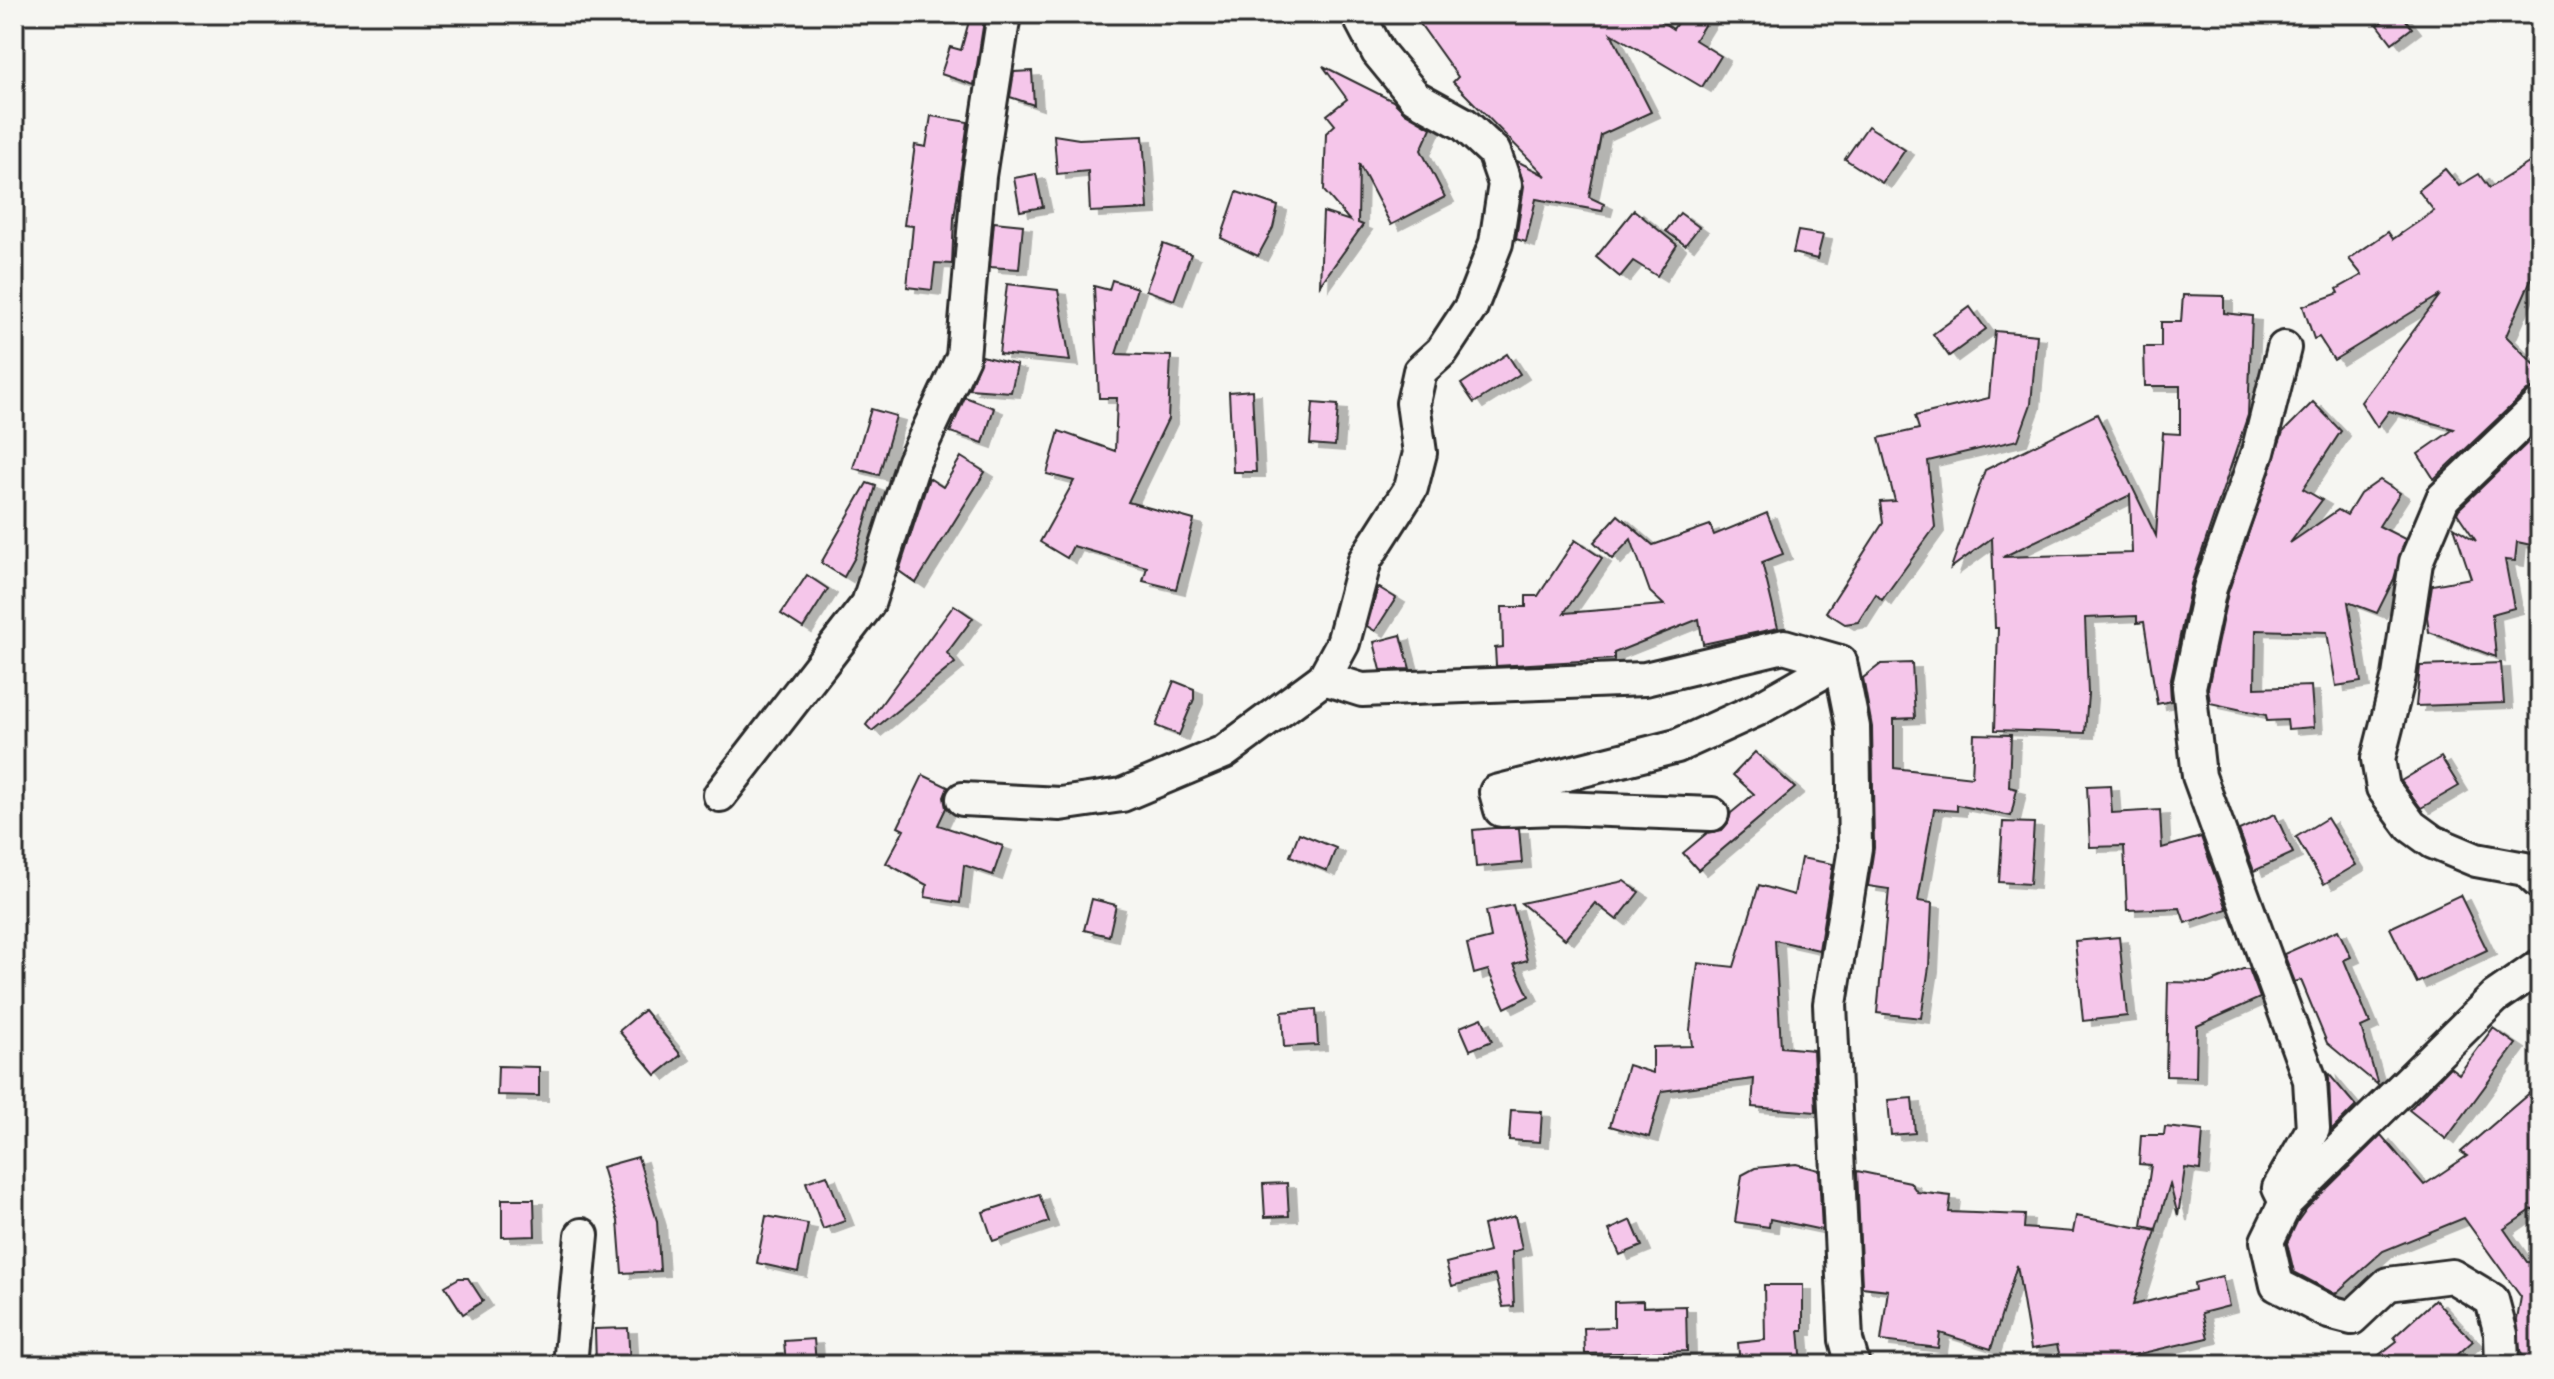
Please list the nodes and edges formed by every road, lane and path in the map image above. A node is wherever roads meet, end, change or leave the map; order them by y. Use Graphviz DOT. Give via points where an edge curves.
graph roads {
  1 [pos="1004,14"];
  2 [pos="1358,14"];
  3 [pos="2284,348"];
  4 [pos="2540,405"];
  5 [pos="1840,662"];
  6 [pos="1324,678"];
  7 [pos="720,795"];
  8 [pos="963,799"];
  9 [pos="1712,814"];
  10 [pos="2540,883"];
  11 [pos="2540,966"];
  12 [pos="2286,1202"];
  13 [pos="582,1235"];
  14 [pos="570,1365"];
  15 [pos="1853,1365"];
  16 [pos="2502,1365"];
  1 -- 7 [label="street" via="979,176 963,357 914,461 868,604"];
  2 -- 6 [label="street" via="1378,52 1415,97 1464,124 1494,152 1505,184 1496,243 1471,307 1442,351 1420,371 1413,403 1420,453 1411,488 1365,560 1343,643"];
  3 -- 12 [label="street" via="2258,452 2210,588 2189,687 2199,776 2310,1080 2313,1129 2279,1188"];
  4 -- 10 [label="street" via="2443,498 2416,562 2399,676 2378,759 2383,788 2411,826 2476,860 2525,869"];
  5 -- 6 [label="street" via="1784,646 1645,679 1362,690"];
  5 -- 9 [label="street" via="1756,710 1677,746 1496,792 1501,810"];
  5 -- 15 [label="street" via="1853,727 1855,848 1830,1004 1845,1325"];
  6 -- 8 [label="street" via="1224,752 1122,795 1060,804"];
  11 -- 12 [label="street" via="2495,997"];
  12 -- 16 [label="street" via="2267,1241 2277,1285 2352,1318 2388,1284 2452,1276 2492,1300"];
  13 -- 14 [label="street"];
}
